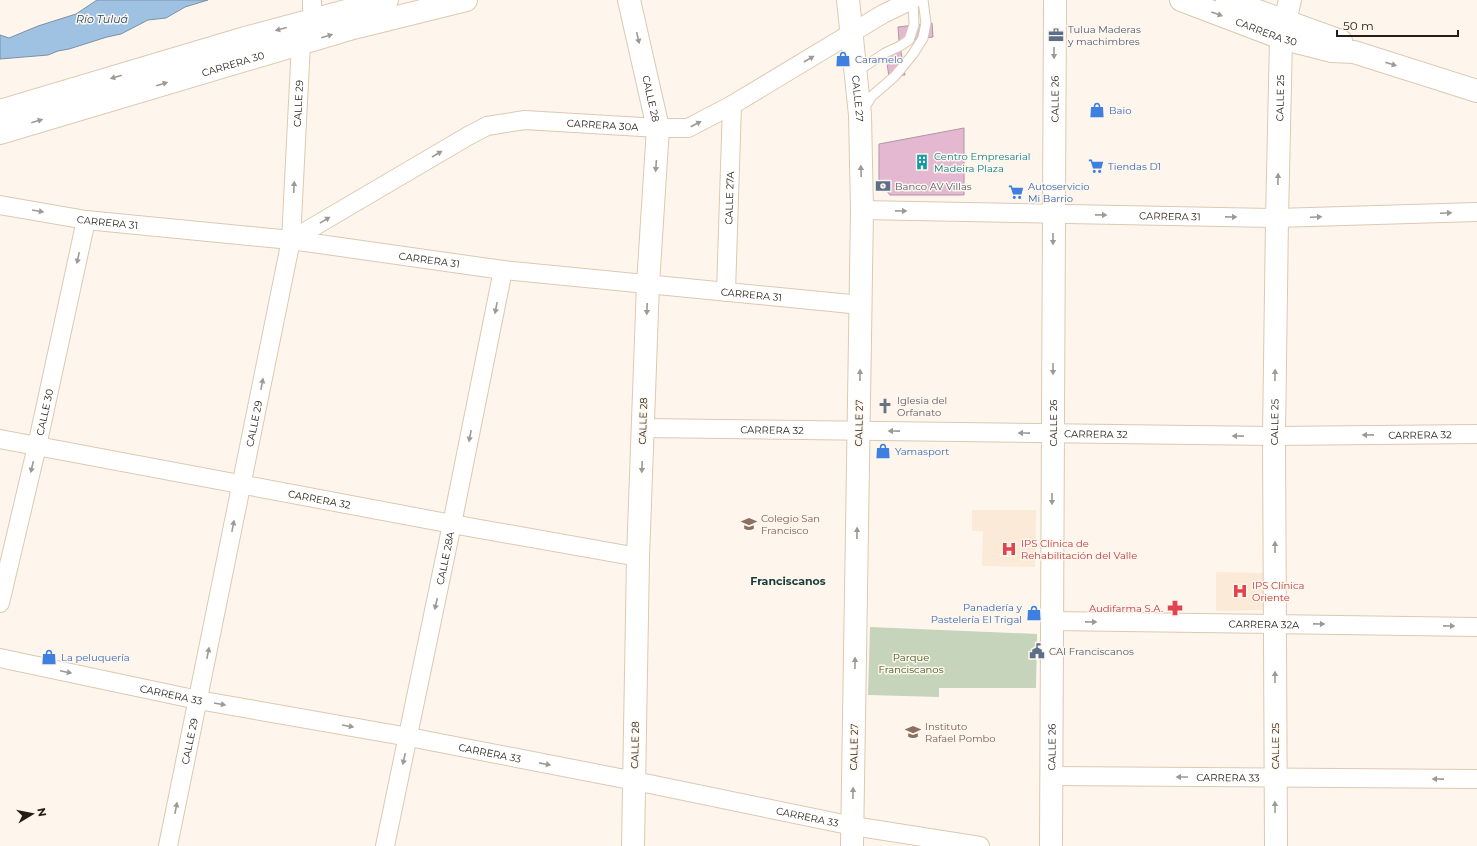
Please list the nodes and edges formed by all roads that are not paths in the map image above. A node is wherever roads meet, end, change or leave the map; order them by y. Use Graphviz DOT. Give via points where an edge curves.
graph roads {
  1 [pos="386,0"];
  2 [pos="466,0"];
  3 [pos="630,0"];
  4 [pos="848,0"];
  5 [pos="912,0"];
  6 [pos="923,0"];
  7 [pos="1055,0"];
  8 [pos="1181,0"];
  9 [pos="1227,0"];
  10 [pos="1290,0"];
  11 [pos="312,10"];
  12 [pos="1283,30"];
  13 [pos="852,34"];
  14 [pos="301,43"];
  15 [pos="856,72"];
  16 [pos="1477,91"];
  17 [pos="732,104"];
  18 [pos="0,111"];
  19 [pos="860,115"];
  20 [pos="658,128"];
  21 [pos="0,132"];
  22 [pos="0,205"];
  23 [pos="862,210"];
  24 [pos="1477,212"];
  25 [pos="1054,214"];
  26 [pos="1277,218"];
  27 [pos="86,220"];
  28 [pos="291,240"];
  29 [pos="503,270"];
  30 [pos="648,284"];
  31 [pos="726,292"];
  32 [pos="861,305"];
  33 [pos="643,428"];
  34 [pos="859,430"];
  35 [pos="1053,433"];
  36 [pos="1477,434"];
  37 [pos="1274,436"];
  38 [pos="0,439"];
  39 [pos="37,446"];
  40 [pos="242,484"];
  41 [pos="452,524"];
  42 [pos="638,557"];
  43 [pos="0,603"];
  44 [pos="1052,622"];
  45 [pos="1275,624"];
  46 [pos="1477,627"];
  47 [pos="0,658"];
  48 [pos="198,700"];
  49 [pos="409,737"];
  50 [pos="1051,776"];
  51 [pos="1275,777"];
  52 [pos="1477,779"];
  53 [pos="635,781"];
  54 [pos="852,836"];
  55 [pos="168,846"];
  56 [pos="385,846"];
  57 [pos="633,846"];
  58 [pos="980,846"];
  59 [pos="1051,846"];
  60 [pos="1276,846"];
  1 -- 11 [label="main road, CARRERA 30"];
  14 -- 2 [label="main road, CARRERA 30, one-way"];
  3 -- 20 [label="main road, CALLE 28, one-way"];
  4 -- 13 [label="main road, CALLE 27"];
  5 -- 13 [label="street, CARRERA 30A" via="883,14"];
  5 -- 15 [label="lane" via="914,25 909,40"];
  6 -- 19 [label="lane" via="926,23 923,38 895,76 872,96"];
  7 -- 25 [label="main road, CALLE 26, one-way"];
  8 -- 12 [label="main road, CARRERA 30, one-way"];
  9 -- 12 [label="main road, CARRERA 30"];
  10 -- 12 [label="main road, CALLE 25"];
  11 -- 14 [label="street, CALLE 29"];
  11 -- 18 [label="main road, CARRERA 30, one-way" via="245,38"];
  12 -- 16 [label="main road, CARRERA 30, one-way" via="1326,49 1354,52"];
  26 -- 12 [label="main road, CALLE 25, one-way"];
  13 -- 15 [label="main road, CALLE 27"];
  17 -- 13 [label="street, CARRERA 30A, one-way"];
  21 -- 14 [label="main road, CARRERA 30, one-way"];
  28 -- 14 [label="street, CALLE 29, one-way"];
  15 -- 19 [label="main road, CALLE 27"];
  20 -- 17 [label="street, CARRERA 30A, one-way" via="688,128"];
  17 -- 31 [label="street, CALLE 27A"];
  23 -- 19 [label="main road, CALLE 27, one-way"];
  28 -- 20 [label="street, CARRERA 30A, one-way" via="487,126 525,120"];
  20 -- 30 [label="main road, CALLE 28, one-way"];
  22 -- 27 [label="street, CARRERA 31, one-way"];
  23 -- 25 [label="street, CARRERA 31, one-way"];
  23 -- 32 [label="main road, CALLE 27"];
  26 -- 24 [label="street, CARRERA 31, one-way"];
  25 -- 26 [label="street, CARRERA 31, one-way"];
  25 -- 35 [label="main road, CALLE 26, one-way"];
  37 -- 26 [label="main road, CALLE 25, one-way"];
  27 -- 28 [label="street, CARRERA 31"];
  27 -- 39 [label="street, CALLE 30, one-way"];
  28 -- 29 [label="street, CARRERA 31"];
  40 -- 28 [label="street, CALLE 29, one-way"];
  29 -- 30 [label="street, CARRERA 31"];
  29 -- 41 [label="street, CALLE 28A, one-way"];
  30 -- 31 [label="street, CARRERA 31"];
  30 -- 33 [label="main road, CALLE 28, one-way"];
  31 -- 32 [label="street, CARRERA 31"];
  34 -- 32 [label="main road, CALLE 27, one-way"];
  33 -- 34 [label="street, CARRERA 32"];
  33 -- 42 [label="main road, CALLE 28, one-way"];
  35 -- 34 [label="street, CARRERA 32, one-way"];
  54 -- 34 [label="main road, CALLE 27, one-way"];
  37 -- 35 [label="street, CARRERA 32, one-way"];
  35 -- 44 [label="main road, CALLE 26, one-way"];
  36 -- 37 [label="street, CARRERA 32, one-way"];
  45 -- 37 [label="main road, CALLE 25, one-way"];
  38 -- 39 [label="street, CARRERA 32"];
  39 -- 40 [label="street, CARRERA 32"];
  39 -- 43 [label="street, CALLE 30, one-way"];
  40 -- 41 [label="street, CARRERA 32"];
  48 -- 40 [label="street, CALLE 29, one-way"];
  41 -- 42 [label="street, CARRERA 32"];
  41 -- 49 [label="street, CALLE 28A, one-way"];
  42 -- 53 [label="main road, CALLE 28"];
  44 -- 45 [label="street, CARRERA 32A, one-way"];
  44 -- 50 [label="main road, CALLE 26"];
  45 -- 46 [label="street, CARRERA 32A, one-way"];
  51 -- 45 [label="main road, CALLE 25, one-way"];
  47 -- 48 [label="street, CARRERA 33, one-way"];
  48 -- 49 [label="street, CARRERA 33, one-way"];
  55 -- 48 [label="street, CALLE 29, one-way"];
  49 -- 53 [label="street, CARRERA 33, one-way"];
  49 -- 56 [label="street, CALLE 28A, one-way"];
  51 -- 50 [label="street, CARRERA 33, one-way"];
  50 -- 59 [label="main road, CALLE 26"];
  52 -- 51 [label="street, CARRERA 33, one-way"];
  60 -- 51 [label="main road, CALLE 25, one-way"];
  53 -- 54 [label="street, CARRERA 33"];
  53 -- 57 [label="main road, CALLE 28"];
  54 -- 58 [label="street, CARRERA 33"];
}
